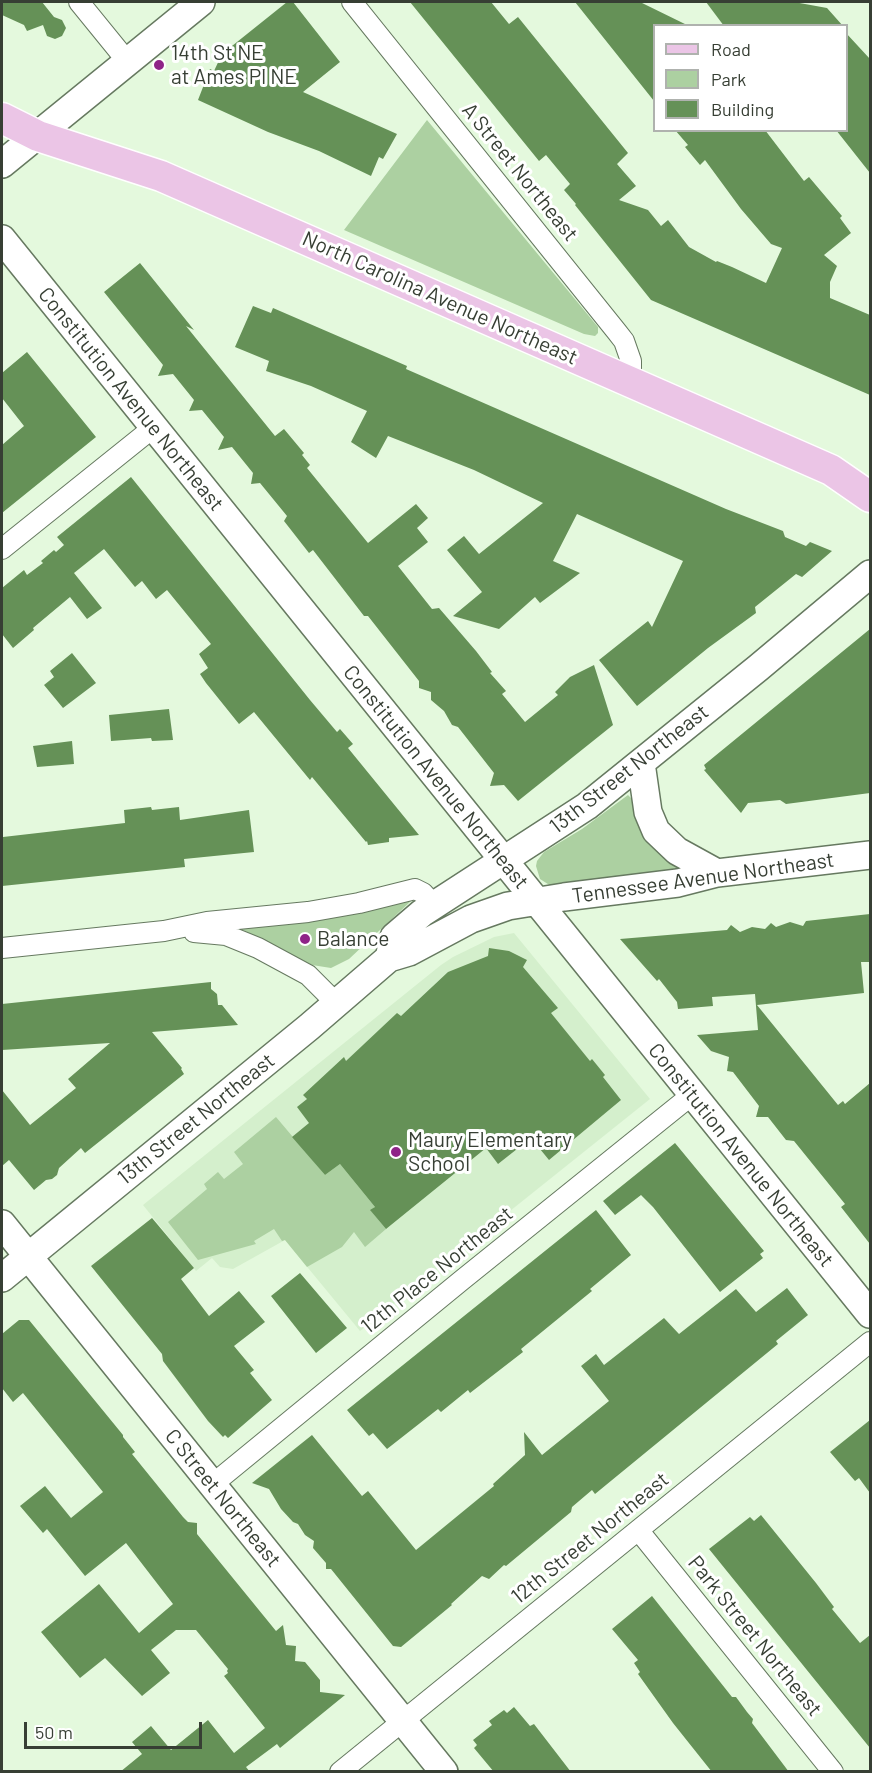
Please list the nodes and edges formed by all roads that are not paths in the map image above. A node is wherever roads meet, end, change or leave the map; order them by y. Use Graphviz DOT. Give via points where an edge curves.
graph roads {
  1 [pos="79,2"];
  2 [pos="201,2"];
  3 [pos="352,2"];
  4 [pos="127,61"];
  5 [pos="2,118"];
  6 [pos="38,136"];
  7 [pos="2,164"];
  8 [pos="2,239"];
  9 [pos="631,382"];
  10 [pos="154,427"];
  11 [pos="870,496"];
  12 [pos="2,549"];
  13 [pos="870,574"];
  14 [pos="641,763"];
  15 [pos="870,855"];
  16 [pos="503,860"];
  17 [pos="717,873"];
  18 [pos="536,902"];
  19 [pos="434,905"];
  20 [pos="164,931"];
  21 [pos="2,948"];
  22 [pos="389,958"];
  23 [pos="336,1003"];
  24 [pos="693,1094"];
  25 [pos="2,1224"];
  26 [pos="28,1256"];
  27 [pos="2,1278"];
  28 [pos="870,1314"];
  29 [pos="870,1342"];
  30 [pos="213,1484"];
  31 [pos="639,1531"];
  32 [pos="403,1720"];
  33 [pos="340,1772"];
  34 [pos="444,1772"];
  35 [pos="833,1772"];
  1 -- 4 [label="street"];
  2 -- 4 [label="main road"];
  3 -- 9 [label="street, A Street Northeast" via="624,341 631,361"];
  4 -- 6 [label="main road"];
  5 -- 6 [label="main road, North Carolina Avenue Northeast"];
  6 -- 7 [label="main road"];
  6 -- 9 [label="main road, North Carolina Avenue Northeast" via="161,176"];
  8 -- 10 [label="main road, Constitution Avenue Northeast"];
  9 -- 11 [label="main road, North Carolina Avenue Northeast" via="831,470"];
  10 -- 12 [label="street"];
  10 -- 16 [label="main road, Constitution Avenue Northeast"];
  13 -- 14 [label="main road, 13th Street Northeast"];
  14 -- 16 [label="main road, 13th Street Northeast" via="573,816"];
  14 -- 17 [label="main road" via="648,812 656,831 677,851"];
  15 -- 17 [label="main road, Tennessee Avenue Northeast"];
  16 -- 18 [label="main road, Constitution Avenue Northeast"];
  16 -- 19 [label="main road, 13th Street Northeast"];
  17 -- 18 [label="main road, Tennessee Avenue Northeast" via="678,883"];
  18 -- 22 [label="main road, 13th Street Northeast" via="484,914"];
  18 -- 24 [label="main road, Constitution Avenue Northeast"];
  19 -- 20 [label="street" via="415,889 332,908 207,922"];
  19 -- 22 [label="main road, 13th Street Northeast" via="394,937"];
  20 -- 21 [label="street"];
  20 -- 23 [label="street" via="214,933 241,940 308,975"];
  22 -- 23 [label="main road, 13th Street Northeast"];
  23 -- 26 [label="main road, 13th Street Northeast"];
  24 -- 28 [label="main road, Constitution Avenue Northeast"];
  24 -- 30 [label="street, 12th Place Northeast"];
  25 -- 26 [label="main road, C Street Northeast"];
  26 -- 27 [label="main road, 13th Street Northeast"];
  26 -- 30 [label="main road, C Street Northeast"];
  29 -- 31 [label="street, 12th Street Northeast"];
  30 -- 32 [label="main road, C Street Northeast"];
  31 -- 32 [label="street, 12th Street Northeast"];
  31 -- 35 [label="street, Park Street Northeast"];
  32 -- 33 [label="street, 12th Street Northeast"];
  32 -- 34 [label="main road, C Street Northeast"];
}
